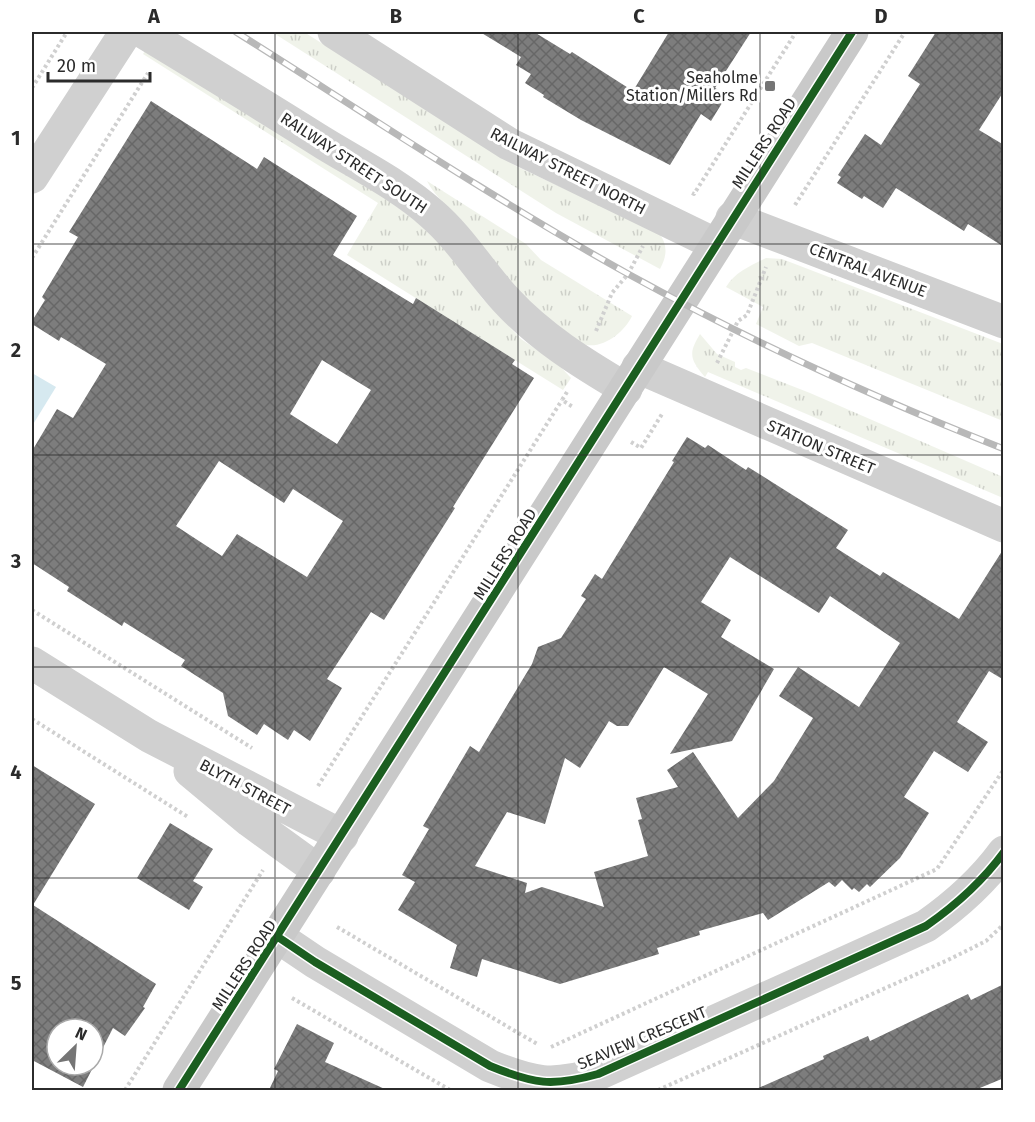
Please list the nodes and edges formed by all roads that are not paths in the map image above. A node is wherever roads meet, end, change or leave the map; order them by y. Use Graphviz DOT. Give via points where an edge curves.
graph roads {
  1 [pos="334,32"];
  2 [pos="852,32"];
  3 [pos="129,35"];
  4 [pos="32,177"];
  5 [pos="723,231"];
  6 [pos="1004,322"];
  7 [pos="632,378"];
  8 [pos="1004,526"];
  9 [pos="32,663"];
  10 [pos="149,736"];
  11 [pos="342,836"];
  12 [pos="1004,852"];
  13 [pos="319,871"];
  14 [pos="278,937"];
  15 [pos="179,1090"];
  1 -- 5 [label="street, RAILWAY STREET NORTH" via="509,144"];
  2 -- 5 [label="main road, MILLERS ROAD"];
  3 -- 4 [label="street"];
  3 -- 7 [label="street, RAILWAY STREET SOUTH" via="381,178 448,229 534,327 576,359"];
  5 -- 6 [label="street, CENTRAL AVENUE"];
  5 -- 7 [label="main road, MILLERS ROAD"];
  7 -- 8 [label="street, STATION STREET"];
  7 -- 11 [label="main road, MILLERS ROAD"];
  9 -- 10 [label="street, BLYTH STREET"];
  10 -- 11 [label="street, BLYTH STREET"];
  10 -- 13 [label="street, BLYTH STREET" via="250,821"];
  11 -- 13 [label="main road, MILLERS ROAD"];
  12 -- 14 [label="street, SEAVIEW CRESCENT" via="956,905 926,926 598,1074 572,1081 521,1079 490,1066"];
  13 -- 14 [label="main road, MILLERS ROAD"];
  14 -- 15 [label="main road, MILLERS ROAD"];
}
